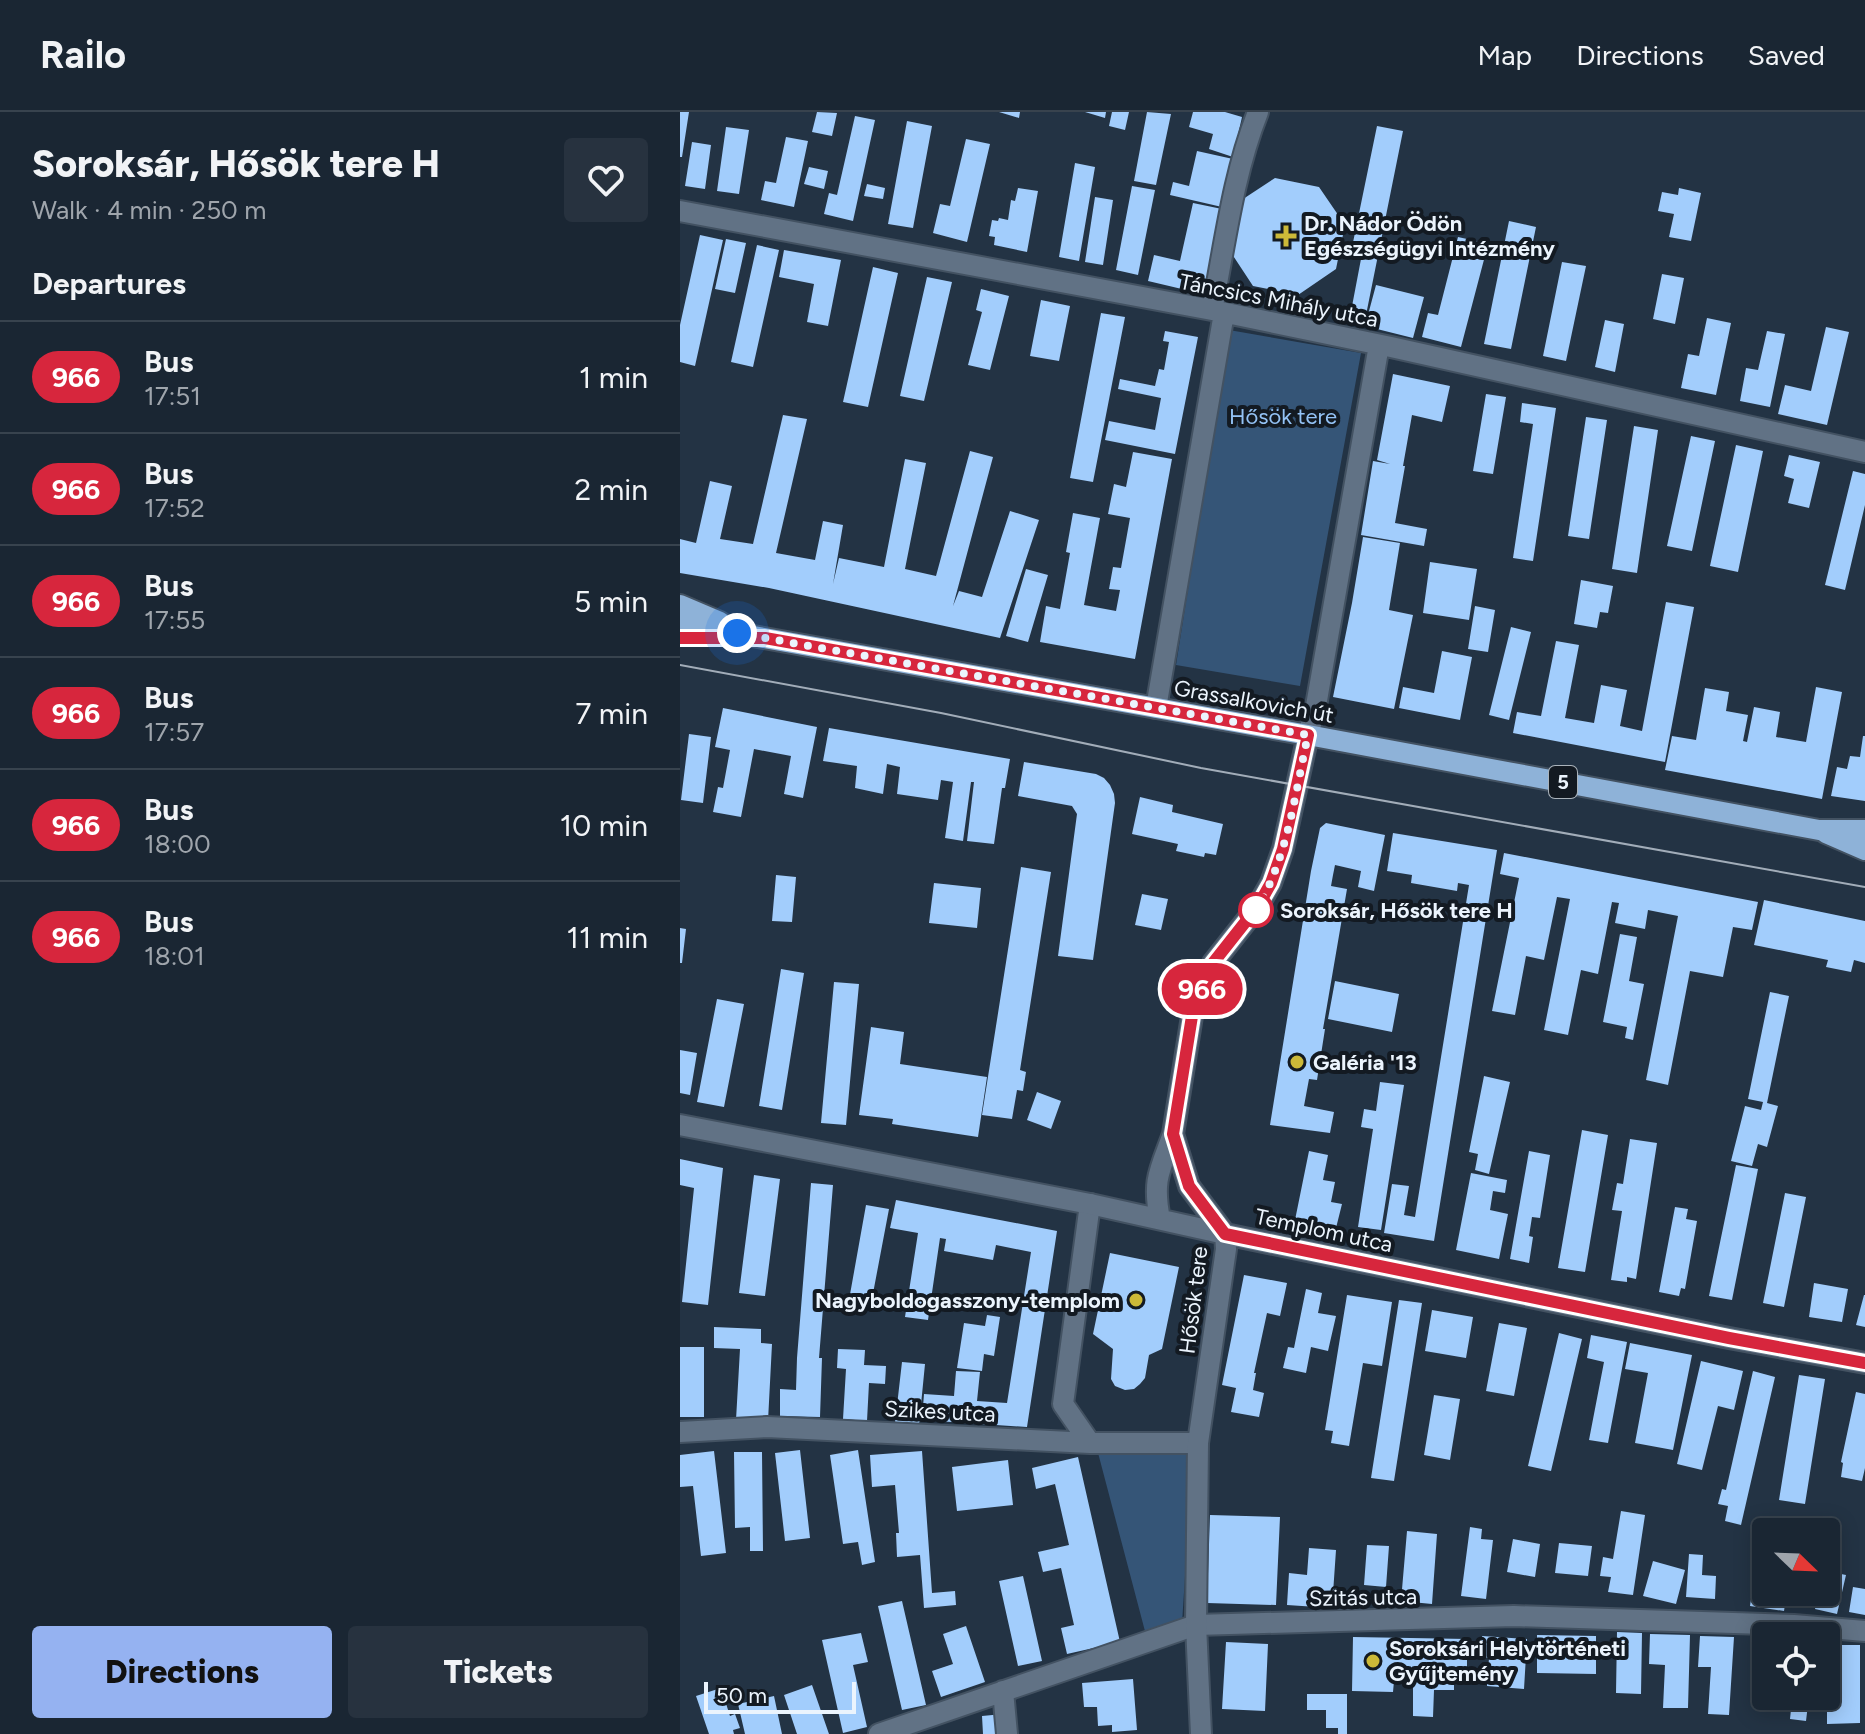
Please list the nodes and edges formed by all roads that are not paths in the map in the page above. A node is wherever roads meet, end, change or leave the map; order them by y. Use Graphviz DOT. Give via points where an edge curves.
graph roads {
  1 [pos="1258,112"];
  2 [pos="680,211"];
  3 [pos="1218,312"];
  4 [pos="1379,345"];
  5 [pos="1865,452"];
  6 [pos="680,605"];
  7 [pos="680,623"];
  8 [pos="680,638"];
  9 [pos="765,638"];
  10 [pos="1156,708"];
  11 [pos="1308,735"];
  12 [pos="1819,830"];
  13 [pos="1865,830"];
  14 [pos="1865,850"];
  15 [pos="680,1125"];
  16 [pos="1173,1134"];
  17 [pos="1090,1204"];
  18 [pos="1160,1219"];
  19 [pos="1225,1234"];
  20 [pos="1865,1363"];
  21 [pos="680,1432"];
  22 [pos="1090,1443"];
  23 [pos="1198,1443"];
  24 [pos="1196,1625"];
  25 [pos="1865,1631"];
  26 [pos="1003,1691"];
  27 [pos="879,1734"];
  28 [pos="1007,1734"];
  29 [pos="1201,1734"];
  1 -- 3 [label="street" via="1235,191"];
  2 -- 3 [label="street, Táncsics Mihály utca"];
  3 -- 4 [label="street, Táncsics Mihály utca"];
  3 -- 10 [label="street"];
  4 -- 5 [label="street, Táncsics Mihály utca"];
  4 -- 11 [label="street, Hősök tere"];
  6 -- 9 [label="main road"];
  7 -- 9 [label="main road, Grassalkovich út / 5"];
  8 -- 9 [label="main road"];
  9 -- 10 [label="main road, Grassalkovich út / 5"];
  10 -- 11 [label="main road, Grassalkovich út / 5"];
  11 -- 12 [label="main road, Grassalkovich út / 5"];
  11 -- 16 [label="street, Hősök tere" via="1271,883 1213,963 1193,1010"];
  12 -- 13 [label="main road, Grassalkovich út / 5"];
  12 -- 14 [label="main road, Grassalkovich út / 5"];
  15 -- 17 [label="street, Templom utca"];
  16 -- 18 [label="street" via="1155,1189"];
  16 -- 19 [label="street, Hősök tere" via="1189,1186"];
  17 -- 18 [label="street, Templom utca"];
  17 -- 22 [label="street" via="1063,1404"];
  18 -- 19 [label="street, Templom utca"];
  19 -- 20 [label="street, Templom utca"];
  19 -- 23 [label="street, Hősök tere"];
  21 -- 22 [label="street, Szikes utca" via="767,1427"];
  22 -- 23 [label="street, Szikes utca"];
  23 -- 24 [label="street, Hősök tere"];
  24 -- 25 [label="street, Szitás utca" via="1514,1616"];
  24 -- 26 [label="street, Szitás utca"];
  24 -- 29 [label="street, Hősök tere"];
  26 -- 27 [label="street, Szitás utca"];
  26 -- 28 [label="street"];
}
